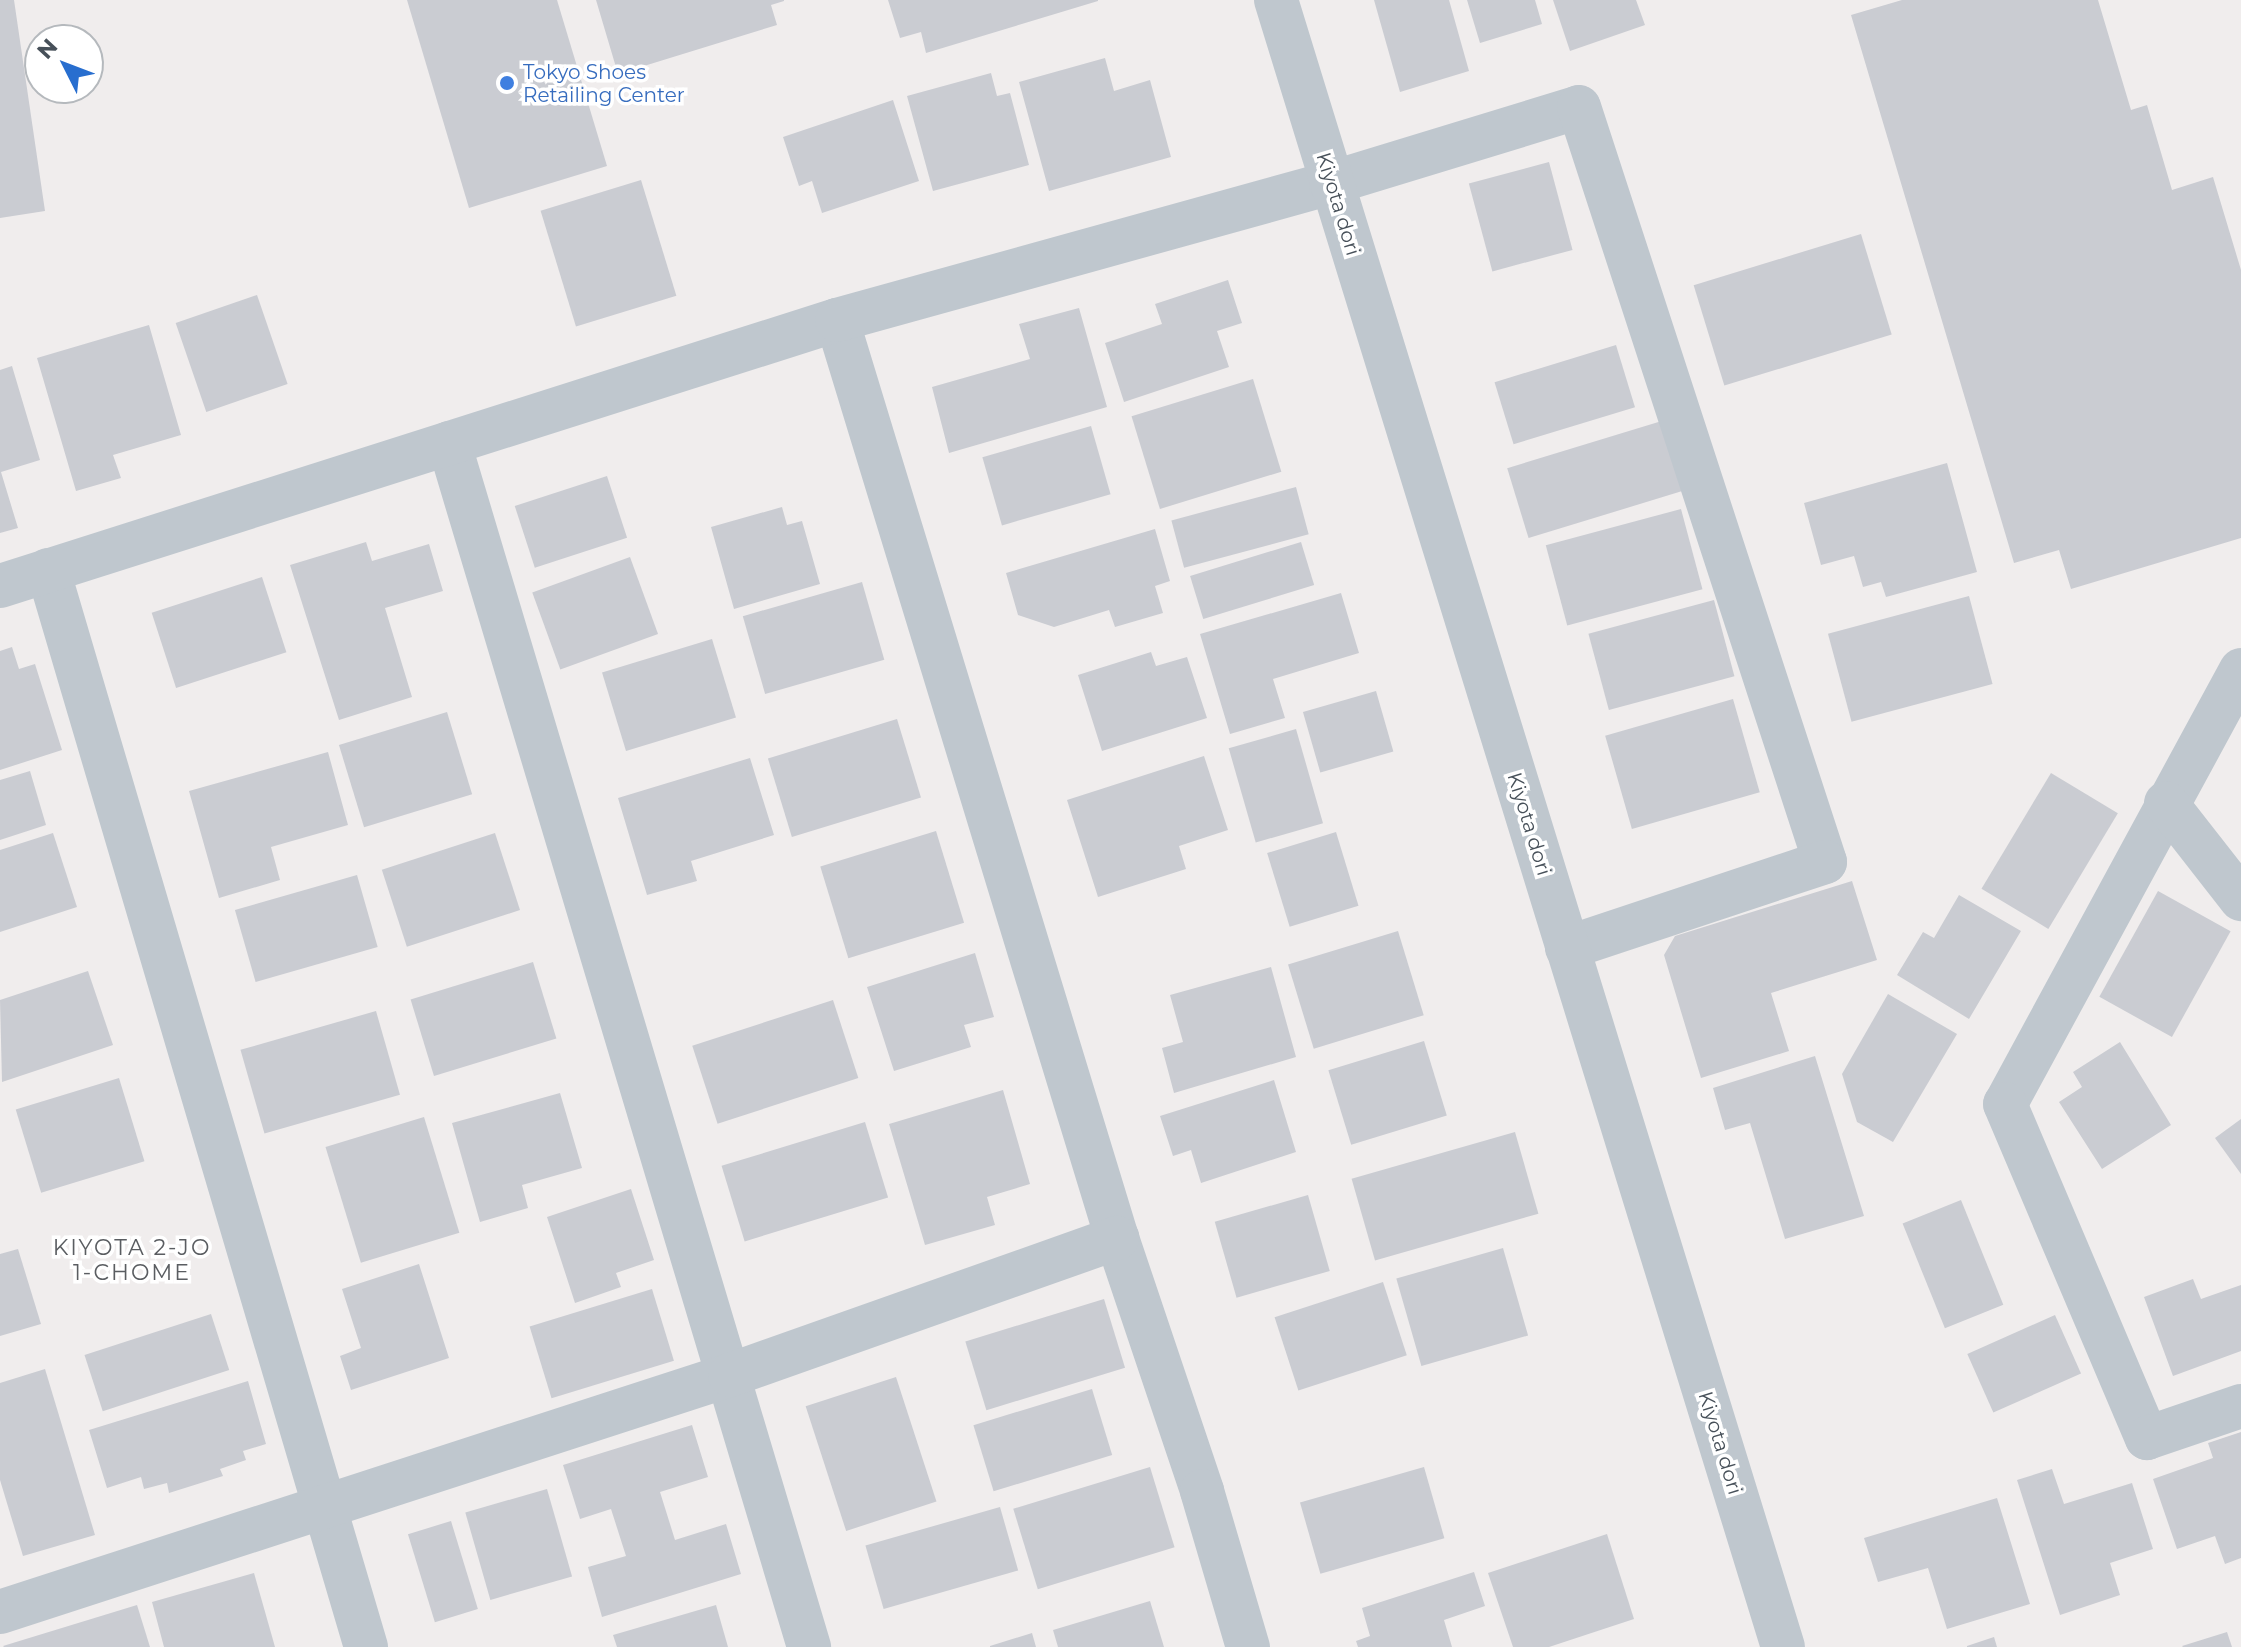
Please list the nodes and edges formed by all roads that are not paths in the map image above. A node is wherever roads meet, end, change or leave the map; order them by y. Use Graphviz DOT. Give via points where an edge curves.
graph roads {
  1 [pos="1276,0"];
  2 [pos="1331,183"];
  3 [pos="837,320"];
  4 [pos="449,443"];
  5 [pos="48,570"];
  6 [pos="0,586"];
  7 [pos="2241,670"];
  8 [pos="2166,803"];
  9 [pos="2241,899"];
  10 [pos="1567,948"];
  11 [pos="1117,1238"];
  12 [pos="730,1375"];
  13 [pos="2241,1406"];
  14 [pos="326,1508"];
  15 [pos="0,1612"];
  16 [pos="366,1647"];
  17 [pos="809,1647"];
  18 [pos="1248,1647"];
  19 [pos="1783,1647"];
  1 -- 2 [label="street, Kiyota dori"];
  2 -- 3 [label="street"];
  2 -- 10 [label="street, Kiyota dori"];
  2 -- 10 [label="street" via="1579,107 1825,862"];
  3 -- 4 [label="street"];
  3 -- 11 [label="street"];
  4 -- 5 [label="street"];
  4 -- 12 [label="street"];
  5 -- 6 [label="street"];
  5 -- 14 [label="street"];
  7 -- 8 [label="street"];
  8 -- 9 [label="street"];
  8 -- 13 [label="street" via="2005,1104 2147,1438"];
  10 -- 19 [label="street, Kiyota dori"];
  11 -- 12 [label="street"];
  11 -- 18 [label="street"];
  12 -- 14 [label="street"];
  12 -- 17 [label="street"];
  14 -- 15 [label="street"];
  14 -- 16 [label="street"];
}
